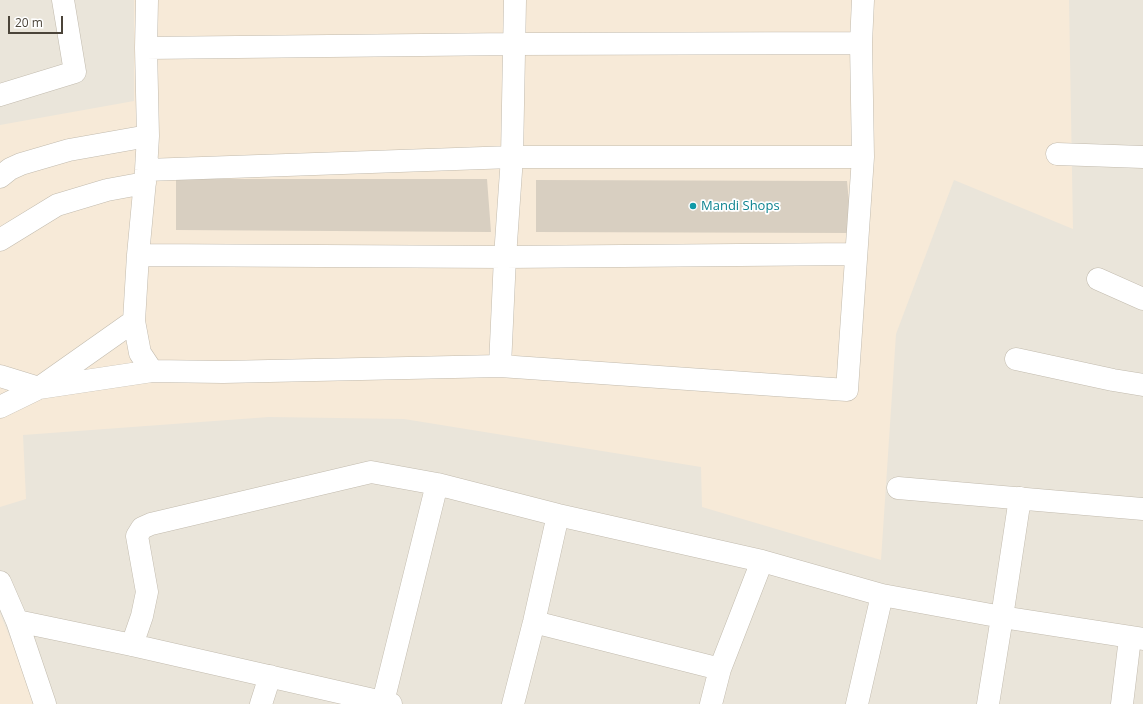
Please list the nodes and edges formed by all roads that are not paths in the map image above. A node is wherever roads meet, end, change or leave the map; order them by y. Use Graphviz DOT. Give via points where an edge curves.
graph roads {
  1 [pos="63,0"];
  2 [pos="148,0"];
  3 [pos="515,0"];
  4 [pos="863,0"];
  5 [pos="513,44"];
  6 [pos="862,44"];
  7 [pos="146,48"];
  8 [pos="0,95"];
  9 [pos="148,136"];
  10 [pos="1057,154"];
  11 [pos="1143,156"];
  12 [pos="512,157"];
  13 [pos="863,157"];
  14 [pos="0,177"];
  15 [pos="146,177"];
  16 [pos="0,240"];
  17 [pos="856,254"];
  18 [pos="138,255"];
  19 [pos="505,257"];
  20 [pos="1098,279"];
  21 [pos="1143,299"];
  22 [pos="134,321"];
  23 [pos="1016,360"];
  24 [pos="500,366"];
  25 [pos="152,371"];
  26 [pos="0,376"];
  27 [pos="1143,384"];
  28 [pos="39,388"];
  29 [pos="0,407"];
  30 [pos="437,484"];
  31 [pos="898,488"];
  32 [pos="1020,498"];
  33 [pos="1143,509"];
  34 [pos="558,514"];
  35 [pos="762,561"];
  36 [pos="0,582"];
  37 [pos="882,595"];
  38 [pos="1002,617"];
  39 [pos="17,621"];
  40 [pos="534,622"];
  41 [pos="1136,638"];
  42 [pos="132,645"];
  43 [pos="720,669"];
  44 [pos="270,676"];
  45 [pos="387,703"];
  46 [pos="45,704"];
  47 [pos="261,704"];
  48 [pos="513,704"];
  49 [pos="711,704"];
  50 [pos="857,704"];
  51 [pos="988,704"];
  52 [pos="1122,704"];
  1 -- 8 [label="street" via="75,72"];
  2 -- 7 [label="street"];
  3 -- 5 [label="street"];
  4 -- 6 [label="street"];
  5 -- 6 [label="street"];
  5 -- 7 [label="street"];
  5 -- 12 [label="street"];
  6 -- 13 [label="street"];
  7 -- 9 [label="street"];
  9 -- 14 [label="street" via="62,152 21,164"];
  9 -- 15 [label="street"];
  10 -- 11 [label="street"];
  12 -- 13 [label="street"];
  12 -- 15 [label="street"];
  12 -- 19 [label="street"];
  13 -- 17 [label="street"];
  15 -- 16 [label="street" via="57,205"];
  15 -- 18 [label="street"];
  17 -- 19 [label="street"];
  17 -- 24 [label="street" via="847,390"];
  18 -- 19 [label="street"];
  18 -- 22 [label="street"];
  19 -- 24 [label="street"];
  20 -- 21 [label="street"];
  22 -- 25 [label="street" via="140,353"];
  22 -- 28 [label="street"];
  23 -- 27 [label="street"];
  24 -- 25 [label="street" via="223,372"];
  25 -- 28 [label="street"];
  26 -- 28 [label="street"];
  28 -- 29 [label="street"];
  30 -- 34 [label="street"];
  30 -- 42 [label="street" via="370,472 142,528 137,536 147,592"];
  30 -- 45 [label="street"];
  31 -- 32 [label="street"];
  32 -- 33 [label="street"];
  32 -- 38 [label="street"];
  34 -- 35 [label="street"];
  34 -- 40 [label="street"];
  35 -- 37 [label="street"];
  35 -- 43 [label="street"];
  36 -- 39 [label="street"];
  37 -- 38 [label="street"];
  37 -- 50 [label="street"];
  38 -- 41 [label="street"];
  38 -- 51 [label="street"];
  39 -- 42 [label="street"];
  39 -- 46 [label="street"];
  40 -- 43 [label="street"];
  40 -- 48 [label="street"];
  41 -- 52 [label="street"];
  42 -- 44 [label="street"];
  43 -- 49 [label="street"];
  44 -- 45 [label="street"];
  44 -- 47 [label="street"];
}
